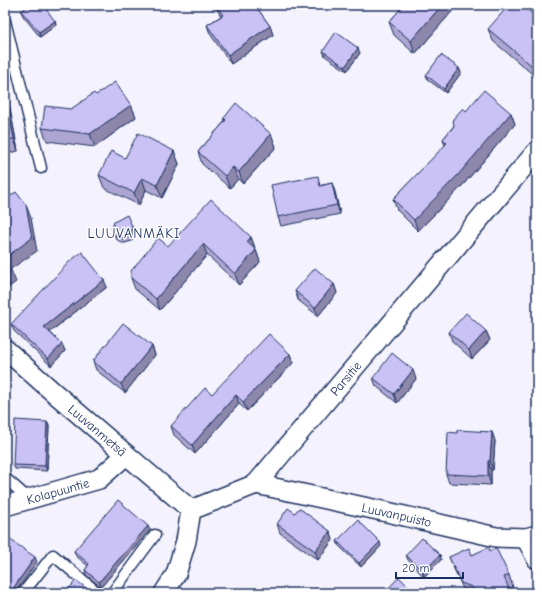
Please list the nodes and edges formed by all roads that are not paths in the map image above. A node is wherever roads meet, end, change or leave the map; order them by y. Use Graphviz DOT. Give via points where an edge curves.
graph roads {
  1 [pos="5,21"];
  2 [pos="537,151"];
  3 [pos="41,168"];
  4 [pos="5,349"];
  5 [pos="126,455"];
  6 [pos="5,478"];
  7 [pos="256,484"];
  8 [pos="29,499"];
  9 [pos="5,506"];
  10 [pos="191,510"];
  11 [pos="155,535"];
  12 [pos="532,537"];
  13 [pos="537,559"];
  14 [pos="23,593"];
  15 [pos="98,593"];
  16 [pos="112,593"];
  17 [pos="164,593"];
  1 -- 3 [label="lane"];
  2 -- 7 [label="street, Parsitie"];
  4 -- 5 [label="street, Luuvanmetsä"];
  5 -- 8 [label="street, Kolapuuntie" via="99,479"];
  5 -- 10 [label="street, Luuvanmetsä"];
  6 -- 8 [label="lane"];
  7 -- 10 [label="street, Parsitie"];
  7 -- 12 [label="street, Luuvanpuisto" via="496,537"];
  8 -- 9 [label="street, Kolapuuntie"];
  10 -- 17 [label="street" via="186,541 176,574"];
  11 -- 16 [label="lane"];
  12 -- 13 [label="street"];
  14 -- 15 [label="lane" via="53,555"];
}
